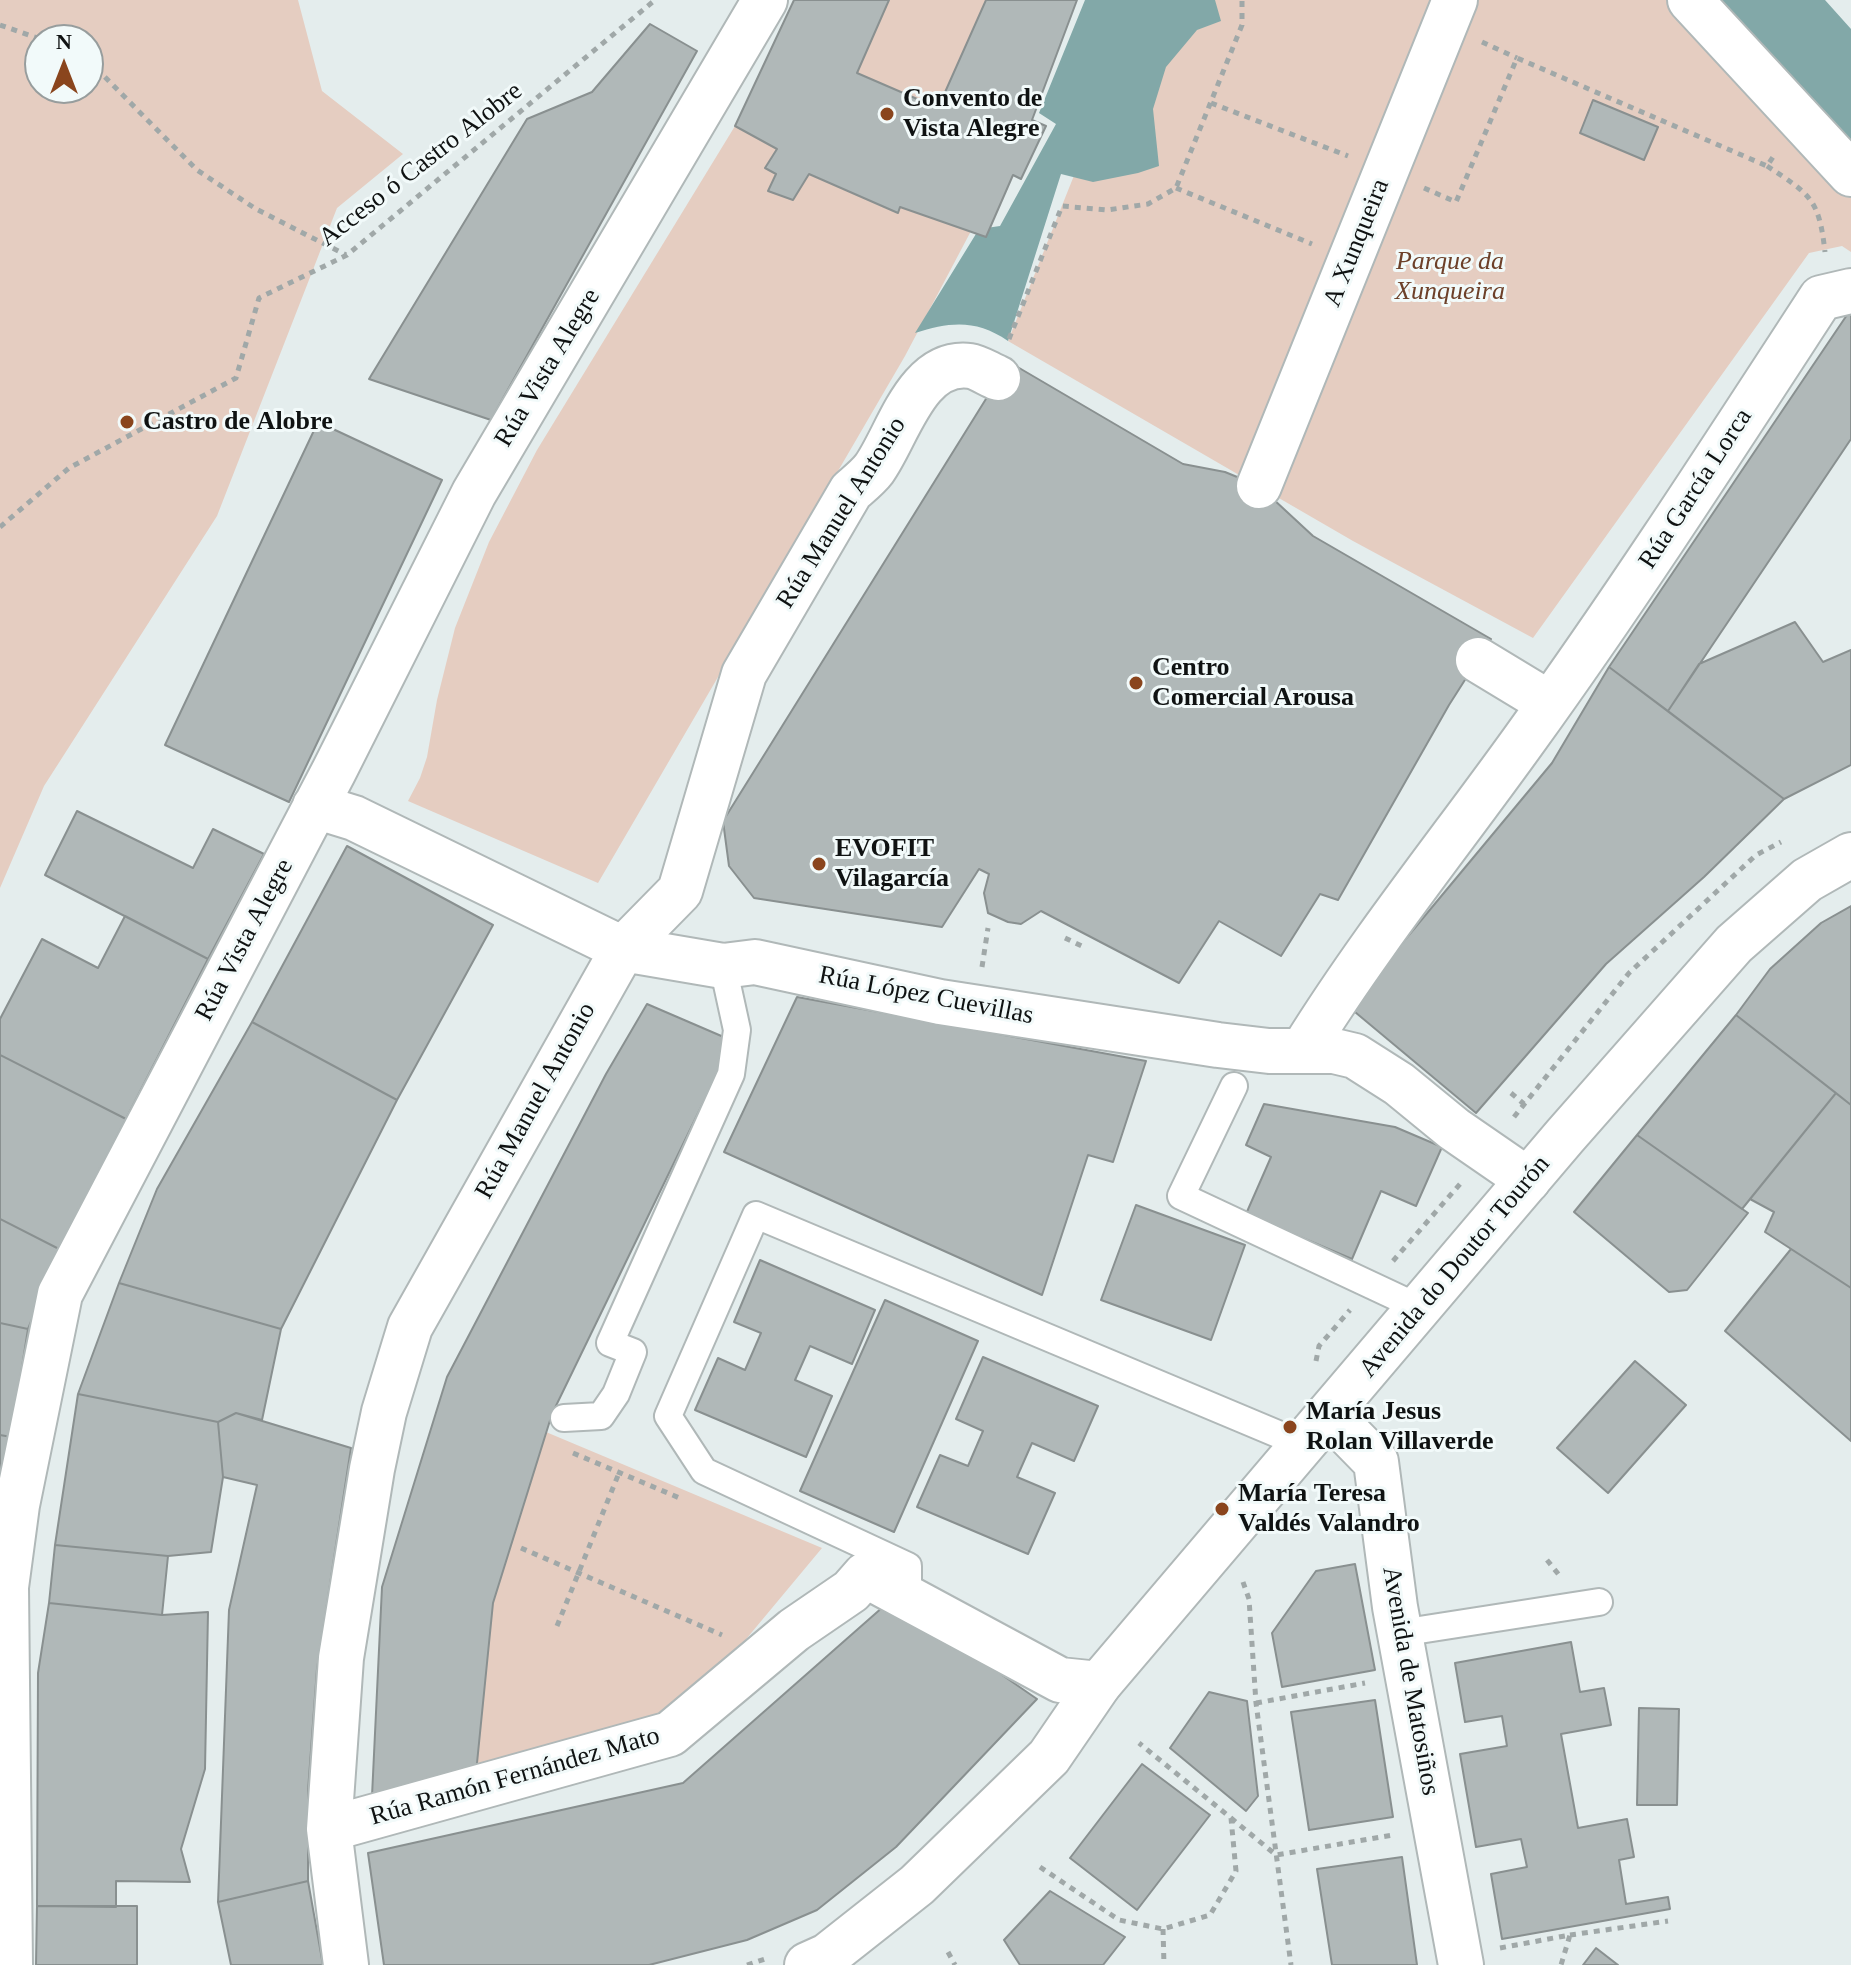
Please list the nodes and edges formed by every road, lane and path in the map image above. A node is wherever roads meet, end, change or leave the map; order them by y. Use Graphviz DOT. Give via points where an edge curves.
graph roads {
  1 [pos="655,0"];
  2 [pos="765,0"];
  3 [pos="1242,0"];
  4 [pos="1455,0"];
  5 [pos="1690,0"];
  6 [pos="0,25"];
  7 [pos="24,33"];
  8 [pos="104,76"];
  9 [pos="1211,103"];
  10 [pos="1799,117"];
  11 [pos="1767,166"];
  12 [pos="1385,171"];
  13 [pos="1851,174"];
  14 [pos="1176,188"];
  15 [pos="347,255"];
  16 [pos="1350,260"];
  17 [pos="1838,274"];
  18 [pos="1003,360"];
  19 [pos="1259,486"];
  20 [pos="0,527"];
  21 [pos="1478,660"];
  22 [pos="1549,703"];
  23 [pos="315,806"];
  24 [pos="1851,855"];
  25 [pos="988,928"];
  26 [pos="1065,938"];
  27 [pos="1084,947"];
  28 [pos="623,949"];
  29 [pos="723,966"];
  30 [pos="981,971"];
  31 [pos="1303,1050"];
  32 [pos="1234,1086"];
  33 [pos="1511,1093"];
  34 [pos="1524,1104"];
  35 [pos="1528,1180"];
  36 [pos="1420,1308"];
  37 [pos="564,1418"];
  38 [pos="1317,1430"];
  39 [pos="619,1473"];
  40 [pos="521,1548"];
  41 [pos="579,1573"];
  42 [pos="908,1596"];
  43 [pos="1249,1599"];
  44 [pos="1599,1602"];
  45 [pos="557,1626"];
  46 [pos="1400,1633"];
  47 [pos="728,1638"];
  48 [pos="1373,1682"];
  49 [pos="1099,1684"];
  50 [pos="1256,1703"];
  51 [pos="1139,1743"];
  52 [pos="1231,1818"];
  53 [pos="329,1829"];
  54 [pos="1399,1834"];
  55 [pos="1276,1855"];
  56 [pos="1040,1867"];
  57 [pos="1668,1921"];
  58 [pos="1163,1929"];
  59 [pos="1570,1935"];
  60 [pos="948,1952"];
  61 [pos="1477,1957"];
  62 [pos="10,1965"];
  63 [pos="346,1965"];
  64 [pos="807,1965"];
  65 [pos="955,1965"];
  66 [pos="1164,1965"];
  67 [pos="1291,1965"];
  68 [pos="1561,1965"];
  1 -- 15 [label="path, Acceso ó Castro Alobre"];
  2 -- 23 [label="street, Rúa Vista Alegre" via="474,493"];
  3 -- 9 [label="path" via="1242,25"];
  4 -- 12 [label="street, A Xunqueira"];
  5 -- 10 [label="street"];
  6 -- 7 [label="path"];
  8 -- 15 [label="path" via="197,170 256,209"];
  9 -- 12 [label="path"];
  9 -- 14 [label="path"];
  10 -- 11 [label="path"];
  10 -- 13 [label="street"];
  11 -- 12 [label="path" via="1517,58 1456,202"];
  11 -- 17 [label="path" via="1799,187 1819,211"];
  12 -- 16 [label="street, A Xunqueira"];
  14 -- 16 [label="path"];
  14 -- 18 [label="path" via="1148,204 1107,210 1062,206"];
  15 -- 20 [label="path, Acceso ó Castro Alobre" via="259,298 236,378 69,468"];
  16 -- 19 [label="street, A Xunqueira"];
  17 -- 22 [label="street, Rúa García Lorca" via="1665,538"];
  18 -- 28 [label="street, Rúa Manuel Antonio" via="944,370 930,378 873,469 851,491 744,674 680,891"];
  21 -- 22 [label="street"];
  22 -- 31 [label="street, Rúa García Lorca" via="1344,985"];
  23 -- 28 [label="street, Rúa López Cuevillas" via="354,818"];
  23 -- 62 [label="street, Rúa Vista Alegre" via="60,1294 17,1505 6,1587"];
  24 -- 35 [label="street, Avenida do Doutor Tourón" via="1807,880 1734,944"];
  25 -- 30 [label="path"];
  26 -- 27 [label="path"];
  28 -- 29 [label="street, Rúa López Cuevillas"];
  28 -- 53 [label="street, Rúa Manuel Antonio" via="410,1327 384,1412 343,1642"];
  29 -- 31 [label="street, Rúa López Cuevillas" via="755,962 940,1002 1218,1045"];
  29 -- 37 [label="lane" via="737,1030 731,1074 610,1343 633,1352 616,1394 601,1416"];
  31 -- 35 [label="street, Rúa López Cuevillas" via="1355,1056"];
  32 -- 36 [label="lane" via="1181,1196"];
  33 -- 34 [label="path"];
  35 -- 36 [label="street, Avenida do Doutor Tourón"];
  36 -- 38 [label="street, Avenida do Doutor Tourón"];
  38 -- 42 [label="lane" via="756,1215 668,1416 704,1471 908,1566"];
  38 -- 46 [label="street, Avenida de Matosiños" via="1376,1462"];
  38 -- 49 [label="street, Avenida do Doutor Tourón"];
  39 -- 41 [label="path"];
  40 -- 41 [label="path"];
  41 -- 45 [label="path"];
  41 -- 47 [label="path"];
  42 -- 49 [label="street, Rúa Ramón Fernández Mato" via="1060,1680"];
  42 -- 53 [label="street, Rúa Ramón Fernández Mato" via="865,1575 670,1734"];
  43 -- 50 [label="path"];
  44 -- 46 [label="lane"];
  46 -- 61 [label="street, Avenida de Matosiños"];
  48 -- 50 [label="path"];
  49 -- 64 [label="street, Avenida do Doutor Tourón" via="1049,1757 928,1874 827,1956"];
  50 -- 55 [label="path"];
  51 -- 52 [label="path"];
  52 -- 55 [label="path"];
  52 -- 58 [label="path" via="1236,1871 1210,1915"];
  53 -- 63 [label="street, Rúa Manuel Antonio"];
  54 -- 55 [label="path"];
  55 -- 67 [label="path"];
  56 -- 58 [label="path" via="1119,1920"];
  57 -- 59 [label="path"];
  58 -- 66 [label="path"];
  59 -- 61 [label="path"];
  59 -- 68 [label="path"];
  60 -- 65 [label="path"];
}
